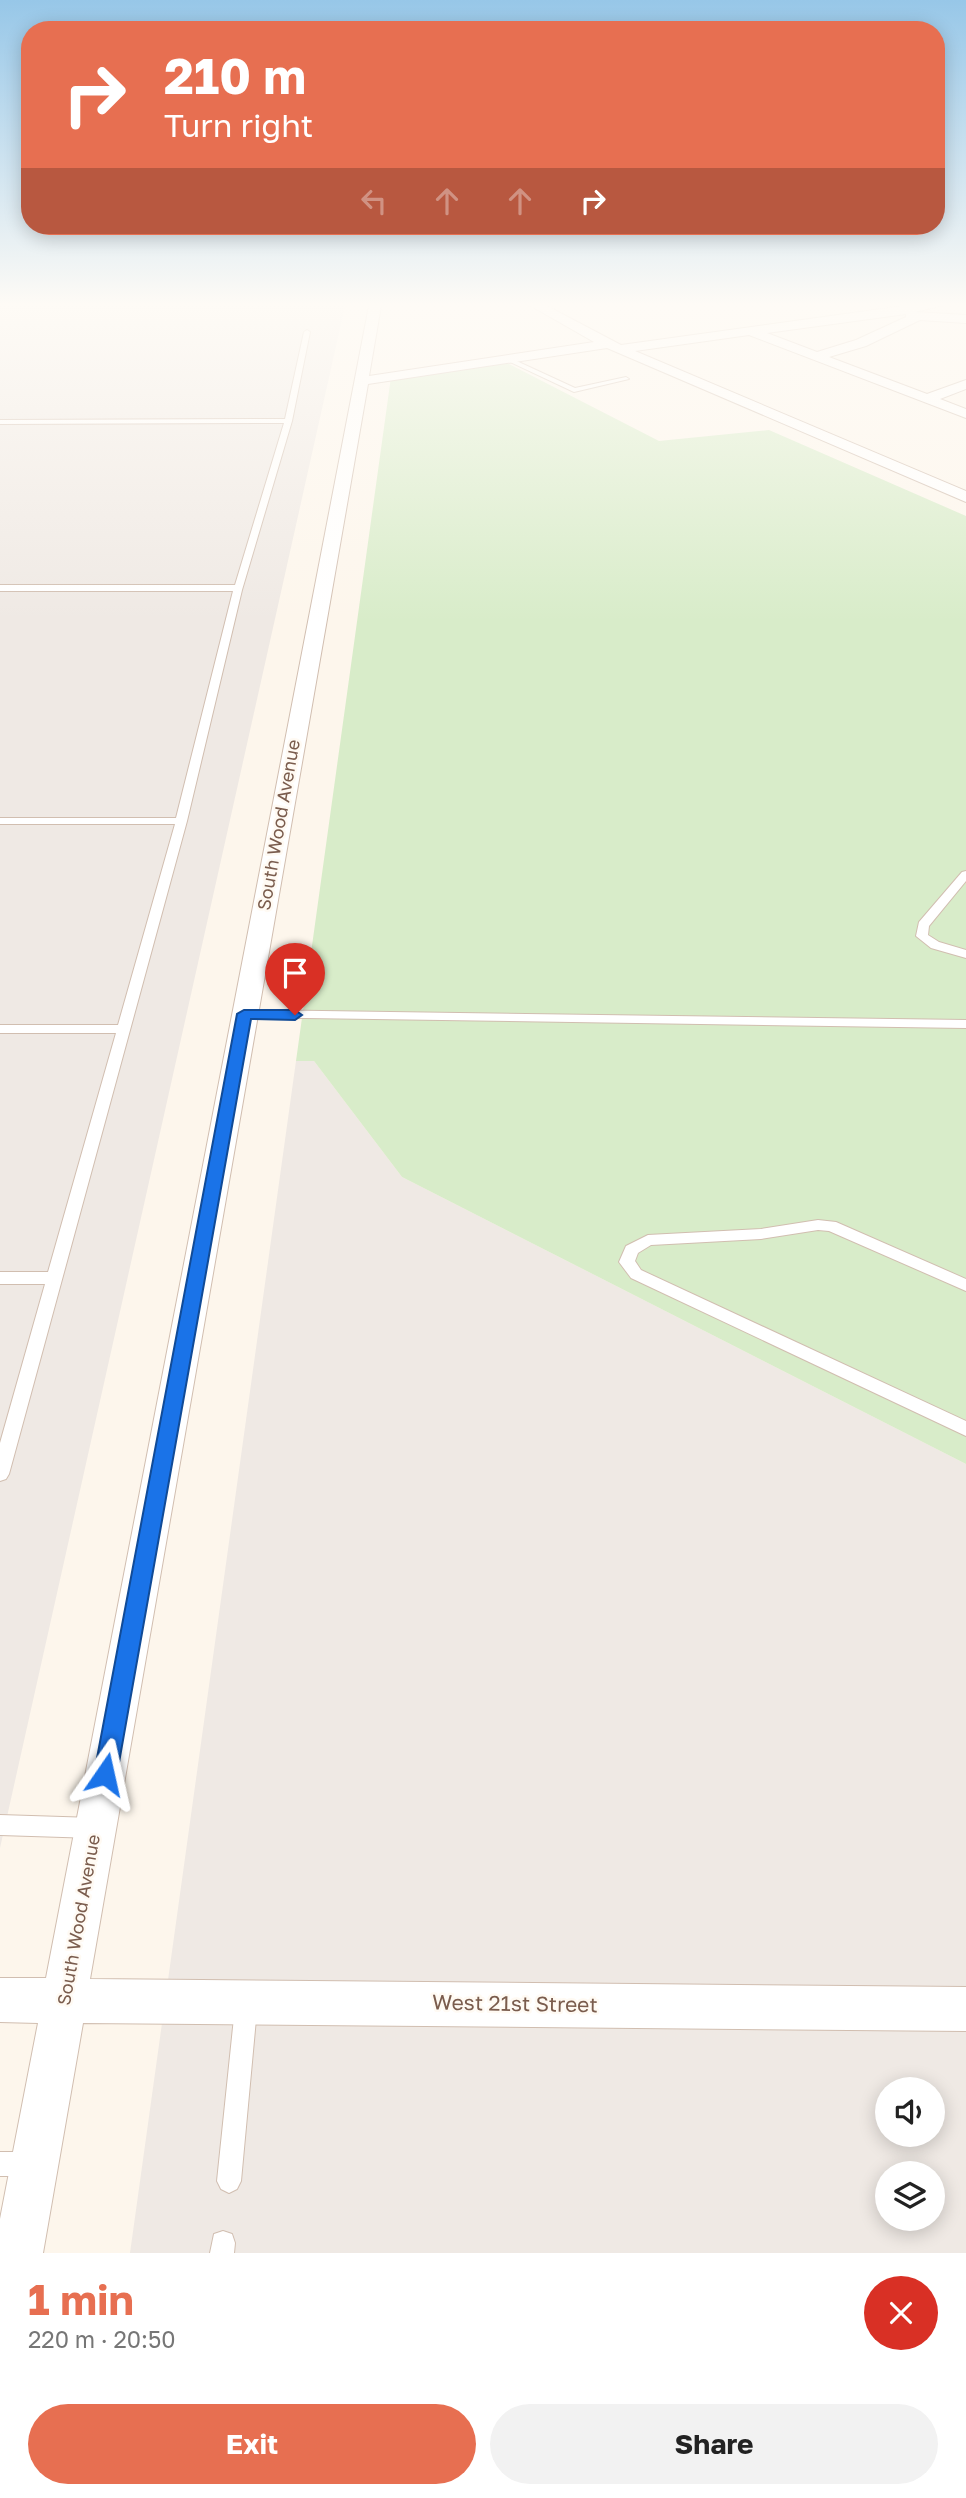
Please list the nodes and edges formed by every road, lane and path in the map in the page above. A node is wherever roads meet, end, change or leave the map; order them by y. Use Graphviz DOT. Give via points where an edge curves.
graph roads {
  1 [pos="290,411"];
  2 [pos="354,411"];
  3 [pos="765,411"];
  4 [pos="288,421"];
  5 [pos="0,422"];
  6 [pos="966,497"];
  7 [pos="0,588"];
  8 [pos="239,588"];
  9 [pos="0,821"];
  10 [pos="181,821"];
  11 [pos="966,874"];
  12 [pos="966,954"];
  13 [pos="244,1014"];
  14 [pos="966,1024"];
  15 [pos="0,1029"];
  16 [pos="122,1029"];
  17 [pos="0,1278"];
  18 [pos="53,1278"];
  19 [pos="966,1286"];
  20 [pos="966,1429"];
  21 [pos="0,1474"];
  22 [pos="0,1825"];
  23 [pos="96,1828"];
  24 [pos="0,2000"];
  25 [pos="64,2000"];
  26 [pos="246,2002"];
  27 [pos="966,2009"];
  28 [pos="17,2164"];
  29 [pos="229,2181"];
  30 [pos="18,2253"];
  1 -- 4 [label="lane"];
  2 -- 13 [label="street, South Wood Avenue"];
  3 -- 6 [label="street"];
  4 -- 5 [label="lane"];
  4 -- 8 [label="lane"];
  7 -- 8 [label="lane"];
  8 -- 10 [label="lane"];
  9 -- 10 [label="lane"];
  10 -- 16 [label="lane"];
  11 -- 12 [label="lane" via="923,925 922,936"];
  13 -- 14 [label="lane"];
  13 -- 23 [label="street, South Wood Avenue"];
  15 -- 16 [label="lane"];
  16 -- 18 [label="lane"];
  17 -- 18 [label="lane"];
  18 -- 21 [label="lane"];
  19 -- 20 [label="lane" via="831,1226 818,1225 761,1234 648,1241 631,1250 627,1262 636,1274"];
  22 -- 23 [label="lane"];
  23 -- 25 [label="street, South Wood Avenue"];
  24 -- 25 [label="street, West 21st Street"];
  25 -- 26 [label="street, West 21st Street"];
  25 -- 28 [label="street, South Wood Avenue"];
  26 -- 27 [label="street, West 21st Street"];
  26 -- 29 [label="lane"];
  28 -- 30 [label="street, South Wood Avenue"];
}
